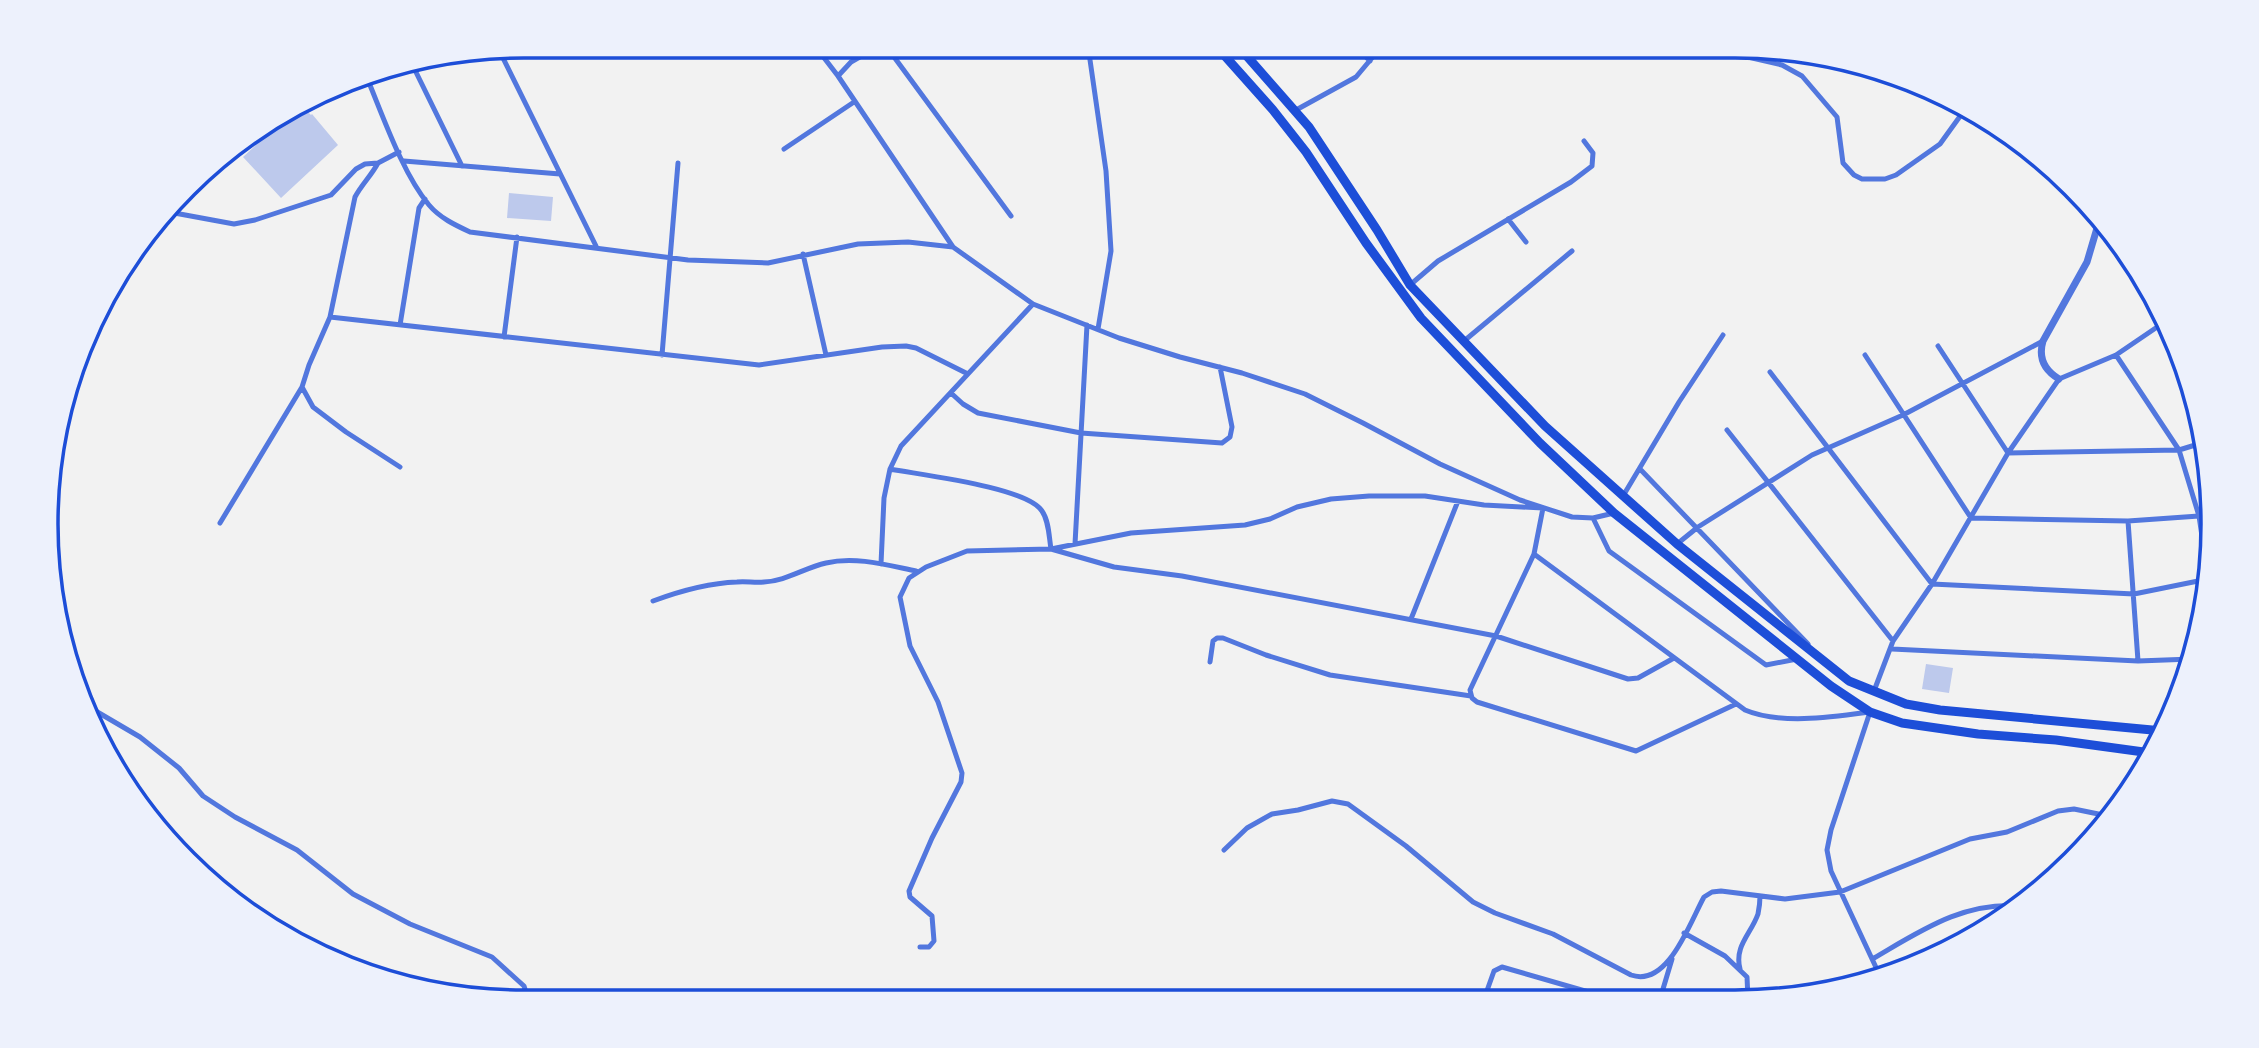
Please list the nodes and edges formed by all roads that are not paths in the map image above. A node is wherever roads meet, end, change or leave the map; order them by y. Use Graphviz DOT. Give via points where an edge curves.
graph roads {
  1 [pos="824,58"];
  2 [pos="858,58"];
  3 [pos="895,58"];
  4 [pos="1090,58"];
  5 [pos="1227,58"];
  6 [pos="1249,58"];
  7 [pos="1367,58"];
  8 [pos="1372,58"];
  9 [pos="503,59"];
  10 [pos="1755,59"];
  11 [pos="1370,61"];
  12 [pos="415,71"];
  13 [pos="838,76"];
  14 [pos="369,84"];
  15 [pos="854,102"];
  16 [pos="1296,110"];
  17 [pos="1960,116"];
  18 [pos="1584,141"];
  19 [pos="784,149"];
  20 [pos="400,152"];
  21 [pos="404,161"];
  22 [pos="378,163"];
  23 [pos="678,163"];
  24 [pos="462,166"];
  25 [pos="560,174"];
  26 [pos="425,199"];
  27 [pos="176,213"];
  28 [pos="1011,216"];
  29 [pos="1508,219"];
  30 [pos="2097,230"];
  31 [pos="517,237"];
  32 [pos="1526,242"];
  33 [pos="596,246"];
  34 [pos="953,247"];
  35 [pos="1572,251"];
  36 [pos="803,254"];
  37 [pos="669,257"];
  38 [pos="1410,285"];
  39 [pos="1033,304"];
  40 [pos="330,317"];
  41 [pos="400,325"];
  42 [pos="1087,325"];
  43 [pos="2157,327"];
  44 [pos="1098,330"];
  45 [pos="1723,335"];
  46 [pos="503,337"];
  47 [pos="1464,341"];
  48 [pos="2043,341"];
  49 [pos="1938,346"];
  50 [pos="662,355"];
  51 [pos="826,355"];
  52 [pos="1865,355"];
  53 [pos="2116,355"];
  54 [pos="1220,367"];
  55 [pos="1770,372"];
  56 [pos="968,374"];
  57 [pos="2059,379"];
  58 [pos="1961,384"];
  59 [pos="302,387"];
  60 [pos="951,393"];
  61 [pos="1903,415"];
  62 [pos="1727,430"];
  63 [pos="1081,433"];
  64 [pos="2194,445"];
  65 [pos="1829,448"];
  66 [pos="2179,450"];
  67 [pos="2008,453"];
  68 [pos="400,467"];
  69 [pos="890,469"];
  70 [pos="1640,469"];
  71 [pos="1768,482"];
  72 [pos="1622,497"];
  73 [pos="1458,501"];
  74 [pos="1543,508"];
  75 [pos="1614,513"];
  76 [pos="2199,516"];
  77 [pos="1593,517"];
  78 [pos="1971,519"];
  79 [pos="2128,521"];
  80 [pos="220,523"];
  81 [pos="1698,527"];
  82 [pos="2201,529"];
  83 [pos="1075,544"];
  84 [pos="1677,544"];
  85 [pos="1051,548"];
  86 [pos="1534,554"];
  87 [pos="881,564"];
  88 [pos="916,571"];
  89 [pos="2197,580"];
  90 [pos="1933,584"];
  91 [pos="2134,594"];
  92 [pos="653,601"];
  93 [pos="1411,620"];
  94 [pos="1496,636"];
  95 [pos="1894,641"];
  96 [pos="1892,649"];
  97 [pos="1674,658"];
  98 [pos="1797,659"];
  99 [pos="2181,659"];
  100 [pos="2138,661"];
  101 [pos="1210,662"];
  102 [pos="1827,664"];
  103 [pos="1874,692"];
  104 [pos="1471,696"];
  105 [pos="1736,704"];
  106 [pos="97,711"];
  107 [pos="1870,712"];
  108 [pos="2153,730"];
  109 [pos="2142,752"];
  110 [pos="2100,814"];
  111 [pos="1224,850"];
  112 [pos="1840,892"];
  113 [pos="1760,896"];
  114 [pos="2005,904"];
  115 [pos="1684,933"];
  116 [pos="920,947"];
  117 [pos="1673,956"];
  118 [pos="1874,958"];
  119 [pos="1877,968"];
  120 [pos="1741,972"];
  121 [pos="525,990"];
  122 [pos="1487,990"];
  123 [pos="1582,990"];
  124 [pos="1663,990"];
  125 [pos="1747,990"];
  1 -- 13 [label="street"];
  2 -- 13 [label="street"];
  3 -- 28 [label="street"];
  4 -- 44 [label="street" via="1106,171 1111,251"];
  5 -- 75 [label="main road" via="1306,152 1421,318"];
  6 -- 16 [label="main road"];
  7 -- 11 [label="street"];
  8 -- 11 [label="street"];
  9 -- 25 [label="street"];
  10 -- 17 [label="street" via="1802,76 1837,117 1843,163 1862,179 1896,175 1940,144"];
  11 -- 16 [label="street" via="1356,77"];
  12 -- 24 [label="street"];
  13 -- 15 [label="street"];
  14 -- 20 [label="street"];
  15 -- 19 [label="street"];
  15 -- 34 [label="street"];
  16 -- 38 [label="main road"];
  18 -- 29 [label="street" via="1593,153 1592,166"];
  20 -- 21 [label="street"];
  20 -- 22 [label="street"];
  21 -- 24 [label="street"];
  21 -- 26 [label="street"];
  22 -- 27 [label="street" via="356,169 331,195 250,221 234,223"];
  22 -- 40 [label="street" via="355,197"];
  23 -- 37 [label="street"];
  24 -- 25 [label="street"];
  25 -- 33 [label="street"];
  26 -- 31 [label="street" via="449,222 470,232"];
  26 -- 41 [label="street" via="419,208"];
  29 -- 32 [label="street"];
  29 -- 38 [label="street" via="1438,261"];
  30 -- 48 [label="street" via="2087,262"];
  31 -- 33 [label="street"];
  31 -- 46 [label="street"];
  33 -- 37 [label="street"];
  34 -- 36 [label="street" via="908,242 858,244"];
  34 -- 39 [label="street"];
  35 -- 47 [label="street"];
  36 -- 37 [label="street" via="768,263"];
  36 -- 51 [label="street"];
  37 -- 50 [label="street"];
  38 -- 47 [label="main road"];
  39 -- 42 [label="street"];
  39 -- 56 [label="street"];
  40 -- 41 [label="street"];
  40 -- 59 [label="street"];
  41 -- 46 [label="street"];
  42 -- 44 [label="street"];
  42 -- 63 [label="street"];
  43 -- 53 [label="street"];
  44 -- 54 [label="street"];
  45 -- 70 [label="street"];
  46 -- 50 [label="street"];
  47 -- 72 [label="main road" via="1545,426"];
  48 -- 57 [label="street" via="2041,359"];
  48 -- 58 [label="street"];
  49 -- 58 [label="street"];
  50 -- 51 [label="street" via="759,365"];
  51 -- 56 [label="street" via="906,346"];
  52 -- 61 [label="street"];
  53 -- 57 [label="street"];
  53 -- 66 [label="street"];
  54 -- 63 [label="street" via="1233,427 1222,443"];
  54 -- 74 [label="street" via="1304,394 1440,464"];
  55 -- 65 [label="street"];
  56 -- 60 [label="street"];
  57 -- 67 [label="street"];
  58 -- 61 [label="street"];
  58 -- 67 [label="street"];
  59 -- 68 [label="street" via="313,407"];
  59 -- 80 [label="street"];
  60 -- 63 [label="street" via="978,412"];
  60 -- 69 [label="street" via="901,446"];
  61 -- 65 [label="street"];
  61 -- 78 [label="street"];
  62 -- 71 [label="street"];
  63 -- 83 [label="street"];
  64 -- 66 [label="street"];
  65 -- 71 [label="street"];
  65 -- 90 [label="street"];
  66 -- 67 [label="street"];
  66 -- 76 [label="street"];
  67 -- 78 [label="street"];
  69 -- 85 [label="street" via="1000,490 1028,500 1046,519"];
  69 -- 87 [label="street"];
  70 -- 72 [label="street"];
  70 -- 81 [label="street"];
  71 -- 81 [label="street"];
  71 -- 95 [label="street"];
  72 -- 84 [label="main road"];
  73 -- 74 [label="street"];
  73 -- 83 [label="street" via="1425,496 1331,499 1245,525 1130,533"];
  73 -- 93 [label="street"];
  74 -- 77 [label="street" via="1572,517"];
  74 -- 86 [label="street"];
  75 -- 77 [label="street"];
  75 -- 98 [label="main road"];
  76 -- 79 [label="street"];
  76 -- 82 [label="street"];
  77 -- 98 [label="street" via="1609,551 1766,665"];
  78 -- 79 [label="street"];
  78 -- 90 [label="street"];
  79 -- 91 [label="street"];
  81 -- 84 [label="street"];
  81 -- 102 [label="street"];
  83 -- 85 [label="street"];
  84 -- 102 [label="main road"];
  85 -- 88 [label="street" via="967,551"];
  85 -- 93 [label="street" via="1114,567"];
  86 -- 94 [label="street"];
  86 -- 97 [label="street"];
  87 -- 88 [label="street"];
  87 -- 92 [label="street" via="827,563 783,579 708,586"];
  88 -- 116 [label="street" via="900,597 910,646 937,702 962,773 909,891 932,916 934,941 929,947"];
  89 -- 91 [label="street"];
  90 -- 91 [label="street"];
  90 -- 95 [label="street"];
  91 -- 100 [label="street"];
  93 -- 94 [label="street"];
  94 -- 97 [label="street" via="1628,679"];
  94 -- 104 [label="street"];
  95 -- 96 [label="street"];
  96 -- 100 [label="street"];
  96 -- 103 [label="street"];
  97 -- 105 [label="street"];
  98 -- 107 [label="main road"];
  99 -- 100 [label="street"];
  101 -- 104 [label="street" via="1213,641 1223,638 1330,675"];
  102 -- 103 [label="main road"];
  103 -- 108 [label="main road" via="1940,710"];
  104 -- 105 [label="street" via="1477,702 1636,751"];
  105 -- 107 [label="street" via="1755,715 1813,719"];
  106 -- 121 [label="street" via="179,768 203,796 297,850 353,894 411,925 492,957"];
  107 -- 109 [label="main road" via="1930,728"];
  107 -- 112 [label="street" via="1827,850"];
  110 -- 112 [label="street" via="2058,810 2007,832 1970,839"];
  111 -- 117 [label="street" via="1247,828 1272,814 1340,801 1494,913 1553,933 1637,977 1649,976"];
  112 -- 113 [label="street" via="1785,899"];
  112 -- 118 [label="street"];
  113 -- 115 [label="street" via="1712,892 1704,897"];
  113 -- 120 [label="street" via="1758,915 1738,953"];
  114 -- 118 [label="street" via="1962,911"];
  115 -- 117 [label="street"];
  115 -- 120 [label="street" via="1724,956"];
  117 -- 124 [label="street"];
  118 -- 119 [label="street"];
  120 -- 125 [label="street"];
  122 -- 123 [label="street" via="1494,971 1502,967"];
}
